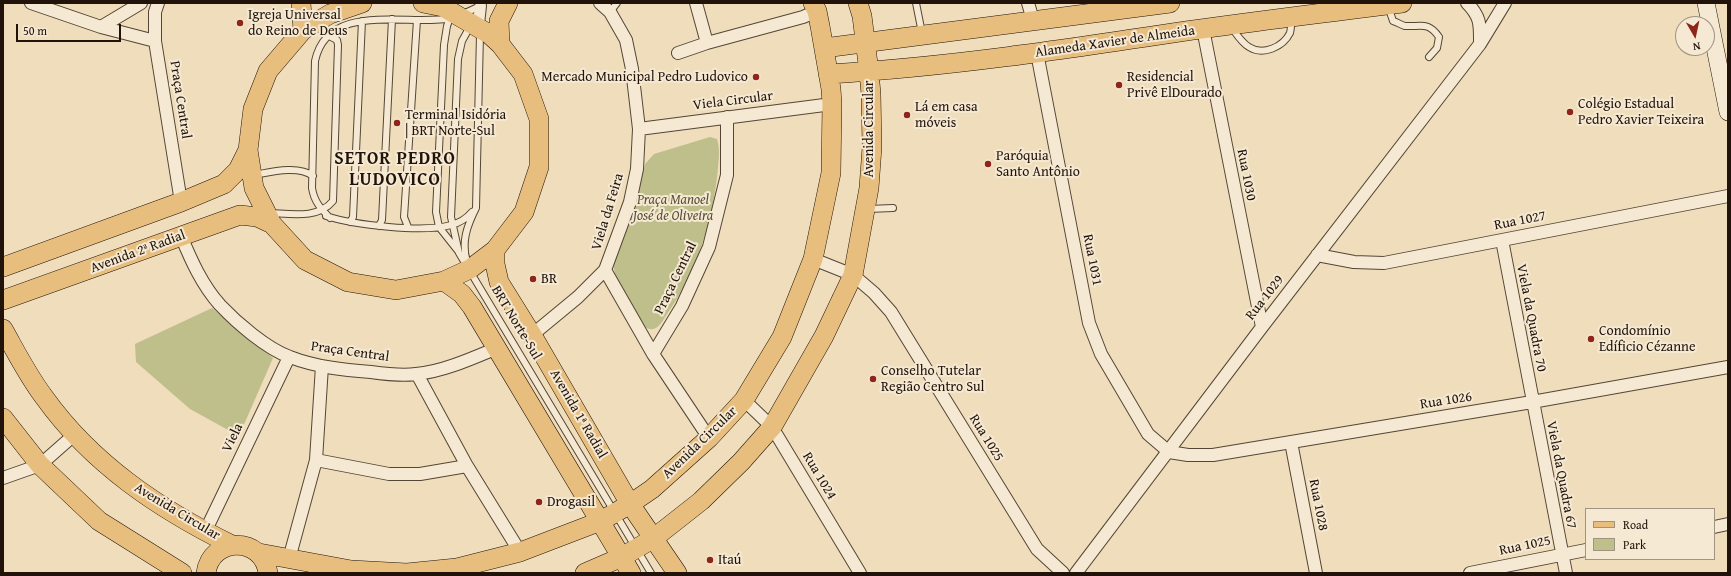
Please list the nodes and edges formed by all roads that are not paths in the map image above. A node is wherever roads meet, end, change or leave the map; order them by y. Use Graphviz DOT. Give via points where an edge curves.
graph roads {
  1 [pos="31,3"];
  2 [pos="141,3"];
  3 [pos="158,3"];
  4 [pos="301,3"];
  5 [pos="483,3"];
  6 [pos="508,3"];
  7 [pos="600,3"];
  8 [pos="696,3"];
  9 [pos="858,3"];
  10 [pos="916,3"];
  11 [pos="1170,3"];
  12 [pos="1467,3"];
  13 [pos="1505,3"];
  14 [pos="1706,3"];
  15 [pos="1395,4"];
  16 [pos="815,7"];
  17 [pos="613,8"];
  18 [pos="362,12"];
  19 [pos="420,12"];
  20 [pos="1030,12"];
  21 [pos="459,16"];
  22 [pos="1293,17"];
  23 [pos="392,19"];
  24 [pos="1230,25"];
  25 [pos="342,26"];
  26 [pos="101,27"];
  27 [pos="1203,29"];
  28 [pos="303,30"];
  29 [pos="327,34"];
  30 [pos="922,36"];
  31 [pos="155,41"];
  32 [pos="707,43"];
  33 [pos="865,43"];
  34 [pos="500,44"];
  35 [pos="1480,44"];
  36 [pos="338,45"];
  37 [pos="824,48"];
  38 [pos="678,53"];
  39 [pos="1037,53"];
  40 [pos="1429,57"];
  41 [pos="869,72"];
  42 [pos="828,74"];
  43 [pos="832,104"];
  44 [pos="1728,112"];
  45 [pos="727,117"];
  46 [pos="639,129"];
  47 [pos="248,150"];
  48 [pos="314,164"];
  49 [pos="301,171"];
  50 [pos="313,176"];
  51 [pos="240,179"];
  52 [pos="1728,196"];
  53 [pos="181,202"];
  54 [pos="476,208"];
  55 [pos="893,208"];
  56 [pos="865,209"];
  57 [pos="322,210"];
  58 [pos="316,213"];
  59 [pos="330,218"];
  60 [pos="269,219"];
  61 [pos="350,222"];
  62 [pos="452,225"];
  63 [pos="379,226"];
  64 [pos="408,227"];
  65 [pos="432,227"];
  66 [pos="439,227"];
  67 [pos="444,234"];
  68 [pos="181,236"];
  69 [pos="1502,240"];
  70 [pos="495,250"];
  71 [pos="459,253"];
  72 [pos="1317,256"];
  73 [pos="813,259"];
  74 [pos="3,267"];
  75 [pos="470,269"];
  76 [pos="605,270"];
  77 [pos="853,275"];
  78 [pos="444,281"];
  79 [pos="3,300"];
  80 [pos="1262,327"];
  81 [pos="3,329"];
  82 [pos="532,335"];
  83 [pos="497,348"];
  84 [pos="653,354"];
  85 [pos="289,357"];
  86 [pos="322,366"];
  87 [pos="1728,367"];
  88 [pos="417,374"];
  89 [pos="744,400"];
  90 [pos="1532,402"];
  91 [pos="3,418"];
  92 [pos="772,427"];
  93 [pos="74,435"];
  94 [pos="709,438"];
  95 [pos="1291,442"];
  96 [pos="1169,452"];
  97 [pos="316,460"];
  98 [pos="40,465"];
  99 [pos="467,466"];
  100 [pos="3,478"];
  101 [pos="615,512"];
  102 [pos="1728,524"];
  103 [pos="1715,527"];
  104 [pos="205,532"];
  105 [pos="654,538"];
  106 [pos="232,545"];
  107 [pos="1585,550"];
  108 [pos="520,552"];
  109 [pos="259,553"];
  110 [pos="1562,554"];
  111 [pos="289,559"];
  112 [pos="630,560"];
  113 [pos="459,570"];
  114 [pos="182,573"];
  115 [pos="206,573"];
  116 [pos="268,573"];
  117 [pos="586,573"];
  118 [pos="651,573"];
  119 [pos="677,573"];
  120 [pos="860,573"];
  121 [pos="1063,573"];
  122 [pos="1076,573"];
  123 [pos="1316,573"];
  124 [pos="1470,573"];
  125 [pos="1566,573"];
  1 -- 26 [label="street"];
  2 -- 26 [label="street"];
  3 -- 31 [label="street, Praça Central" via="155,12"];
  4 -- 28 [label="main road"];
  5 -- 21 [label="lane"];
  5 -- 21 [label="lane"];
  5 -- 21 [label="lane"];
  6 -- 34 [label="main road" via="499,21"];
  7 -- 17 [label="street, Viela da Feira"];
  8 -- 32 [label="street"];
  9 -- 33 [label="main road, Avenida Circular"];
  10 -- 30 [label="lane"];
  11 -- 20 [label="main road"];
  12 -- 35 [label="street" via="1480,21"];
  13 -- 35 [label="street, Rua 1029"];
  14 -- 44 [label="main road"];
  15 -- 22 [label="main road, Alameda Xavier de Almeida"];
  15 -- 40 [label="lane" via="1393,21 1404,26 1423,25 1434,30 1439,37 1437,48"];
  16 -- 32 [label="street" via="803,17"];
  16 -- 37 [label="main road, Avenida Circular"];
  17 -- 46 [label="street, Viela da Feira" via="626,40"];
  18 -- 23 [label="lane"];
  18 -- 25 [label="lane"];
  18 -- 28 [label="main road" via="330,14"];
  18 -- 61 [label="lane" via="353,214"];
  19 -- 21 [label="main road"];
  19 -- 23 [label="lane"];
  19 -- 64 [label="lane" via="404,217"];
  20 -- 30 [label="main road"];
  21 -- 34 [label="main road"];
  21 -- 54 [label="lane"];
  21 -- 62 [label="lane" via="462,41 458,59"];
  21 -- 66 [label="lane" via="447,26 444,45 436,212"];
  22 -- 24 [label="main road, Alameda Xavier de Almeida"];
  22 -- 24 [label="lane" via="1290,33 1282,44 1264,51 1250,48"];
  23 -- 63 [label="lane" via="382,217"];
  24 -- 27 [label="main road, Alameda Xavier de Almeida"];
  25 -- 29 [label="lane"];
  25 -- 36 [label="lane"];
  26 -- 31 [label="street"];
  27 -- 39 [label="main road, Alameda Xavier de Almeida"];
  27 -- 80 [label="street, Rua 1030"];
  28 -- 47 [label="main road" via="268,71 253,109"];
  29 -- 36 [label="lane" via="337,40"];
  29 -- 48 [label="lane" via="315,61"];
  30 -- 33 [label="main road"];
  31 -- 53 [label="street, Praça Central"];
  32 -- 38 [label="street"];
  33 -- 37 [label="main road"];
  33 -- 41 [label="main road, Avenida Circular"];
  34 -- 70 [label="main road" via="523,74 539,119 539,167 524,212"];
  35 -- 72 [label="street, Rua 1029"];
  36 -- 57 [label="lane" via="333,201 328,208"];
  37 -- 42 [label="main road, Avenida Circular"];
  39 -- 41 [label="main road, Alameda Xavier de Almeida"];
  39 -- 96 [label="street, Rua 1031" via="1089,323 1101,354 1148,434"];
  41 -- 42 [label="main road, Alameda Xavier de Almeida"];
  41 -- 56 [label="main road, Avenida Circular" via="872,147"];
  42 -- 43 [label="main road, Avenida Circular"];
  43 -- 45 [label="street, Viela Circular"];
  43 -- 73 [label="main road, Avenida Circular" via="831,173"];
  45 -- 46 [label="street, Viela Circular"];
  45 -- 84 [label="street, Praça Central" via="727,175 708,247 682,306"];
  46 -- 76 [label="street, Viela da Feira" via="637,169 630,202"];
  47 -- 51 [label="main road"];
  47 -- 51 [label="main road" via="238,170"];
  48 -- 49 [label="lane" via="309,169"];
  48 -- 50 [label="lane"];
  49 -- 50 [label="lane"];
  49 -- 51 [label="lane" via="276,172"];
  50 -- 57 [label="lane" via="314,197"];
  51 -- 53 [label="main road"];
  51 -- 60 [label="main road" via="254,188"];
  52 -- 69 [label="street, Rua 1027"];
  53 -- 74 [label="main road"];
  54 -- 62 [label="lane" via="468,217"];
  54 -- 75 [label="lane" via="465,232 465,250"];
  55 -- 56 [label="lane"];
  56 -- 77 [label="main road, Avenida Circular"];
  57 -- 58 [label="lane"];
  57 -- 59 [label="lane"];
  58 -- 59 [label="lane"];
  58 -- 60 [label="lane"];
  59 -- 61 [label="lane"];
  60 -- 68 [label="main road, Avenida 2ª Radial" via="240,215"];
  60 -- 78 [label="main road" via="305,260 348,282 396,290"];
  61 -- 63 [label="lane"];
  62 -- 66 [label="lane"];
  62 -- 71 [label="lane"];
  63 -- 64 [label="lane"];
  64 -- 65 [label="lane"];
  65 -- 66 [label="lane"];
  65 -- 67 [label="lane"];
  66 -- 67 [label="lane"];
  67 -- 71 [label="lane"];
  68 -- 79 [label="main road, Avenida 2ª Radial"];
  68 -- 85 [label="street, Praça Central" via="200,277 219,304 264,343"];
  69 -- 72 [label="street, Rua 1027" via="1384,263 1354,262"];
  69 -- 90 [label="street, Viela da Quadra 70"];
  70 -- 75 [label="main road"];
  70 -- 82 [label="main road, Avenida 1ª Radial" via="499,282"];
  71 -- 75 [label="lane"];
  72 -- 80 [label="street, Rua 1029"];
  73 -- 77 [label="street, Rua 1025"];
  73 -- 89 [label="main road, Avenida Circular" via="782,337"];
  75 -- 78 [label="main road"];
  75 -- 101 [label="lane, BRT Norte-Sul"];
  76 -- 82 [label="street, Viela da Feira" via="578,297"];
  76 -- 84 [label="street, Praça Central"];
  77 -- 92 [label="main road, Avenida Circular" via="824,336"];
  77 -- 121 [label="street, Rua 1025" via="891,312 1037,549"];
  78 -- 83 [label="main road, Avenida 1ª Radial" via="462,294"];
  80 -- 96 [label="street, Rua 1029"];
  81 -- 93 [label="main road, Avenida Circular" via="44,397"];
  82 -- 101 [label="main road, Avenida 1ª Radial"];
  83 -- 88 [label="street, Praça Central" via="463,363"];
  83 -- 101 [label="main road, Avenida 1ª Radial"];
  84 -- 94 [label="street, Praça Central"];
  85 -- 86 [label="street, Praça Central"];
  85 -- 104 [label="street, Viela"];
  86 -- 88 [label="street, Praça Central"];
  86 -- 97 [label="street"];
  87 -- 90 [label="street, Rua 1026"];
  88 -- 99 [label="street"];
  89 -- 92 [label="street, Rua 1024"];
  89 -- 94 [label="main road, Avenida Circular"];
  90 -- 95 [label="street, Rua 1026"];
  90 -- 110 [label="street, Viela da Quadra 67"];
  91 -- 98 [label="main road"];
  92 -- 105 [label="main road, Avenida Circular" via="701,501"];
  92 -- 120 [label="street, Rua 1024"];
  93 -- 98 [label="street"];
  93 -- 104 [label="main road, Avenida Circular" via="132,487"];
  94 -- 101 [label="main road, Avenida Circular" via="652,489"];
  95 -- 96 [label="street, Rua 1026" via="1213,455"];
  95 -- 123 [label="street, Rua 1028"];
  96 -- 122 [label="street, Rua 1029"];
  97 -- 99 [label="street" via="389,474 420,474"];
  97 -- 111 [label="street"];
  98 -- 100 [label="street"];
  98 -- 114 [label="main road" via="99,521"];
  99 -- 108 [label="street"];
  101 -- 105 [label="main road, Avenida 1ª Radial"];
  101 -- 108 [label="main road, Avenida Circular"];
  101 -- 112 [label="main road, Avenida 1ª Radial"];
  102 -- 103 [label="street"];
  104 -- 106 [label="main road, Avenida Circular"];
  105 -- 112 [label="main road, Avenida Circular"];
  105 -- 119 [label="main road, Avenida 1ª Radial"];
  106 -- 109 [label="main road, Avenida Circular" via="242,545"];
  106 -- 115 [label="main road" via="216,553 209,562"];
  107 -- 110 [label="street, Rua 1025"];
  108 -- 113 [label="main road, Avenida Circular"];
  109 -- 111 [label="main road, Avenida Circular"];
  109 -- 116 [label="main road"];
  110 -- 124 [label="street, Rua 1025"];
  110 -- 125 [label="street, Viela da Quadra 67"];
  111 -- 113 [label="main road, Avenida Circular" via="375,572"];
  112 -- 117 [label="main road, Avenida Circular"];
  112 -- 118 [label="lane"];
}
